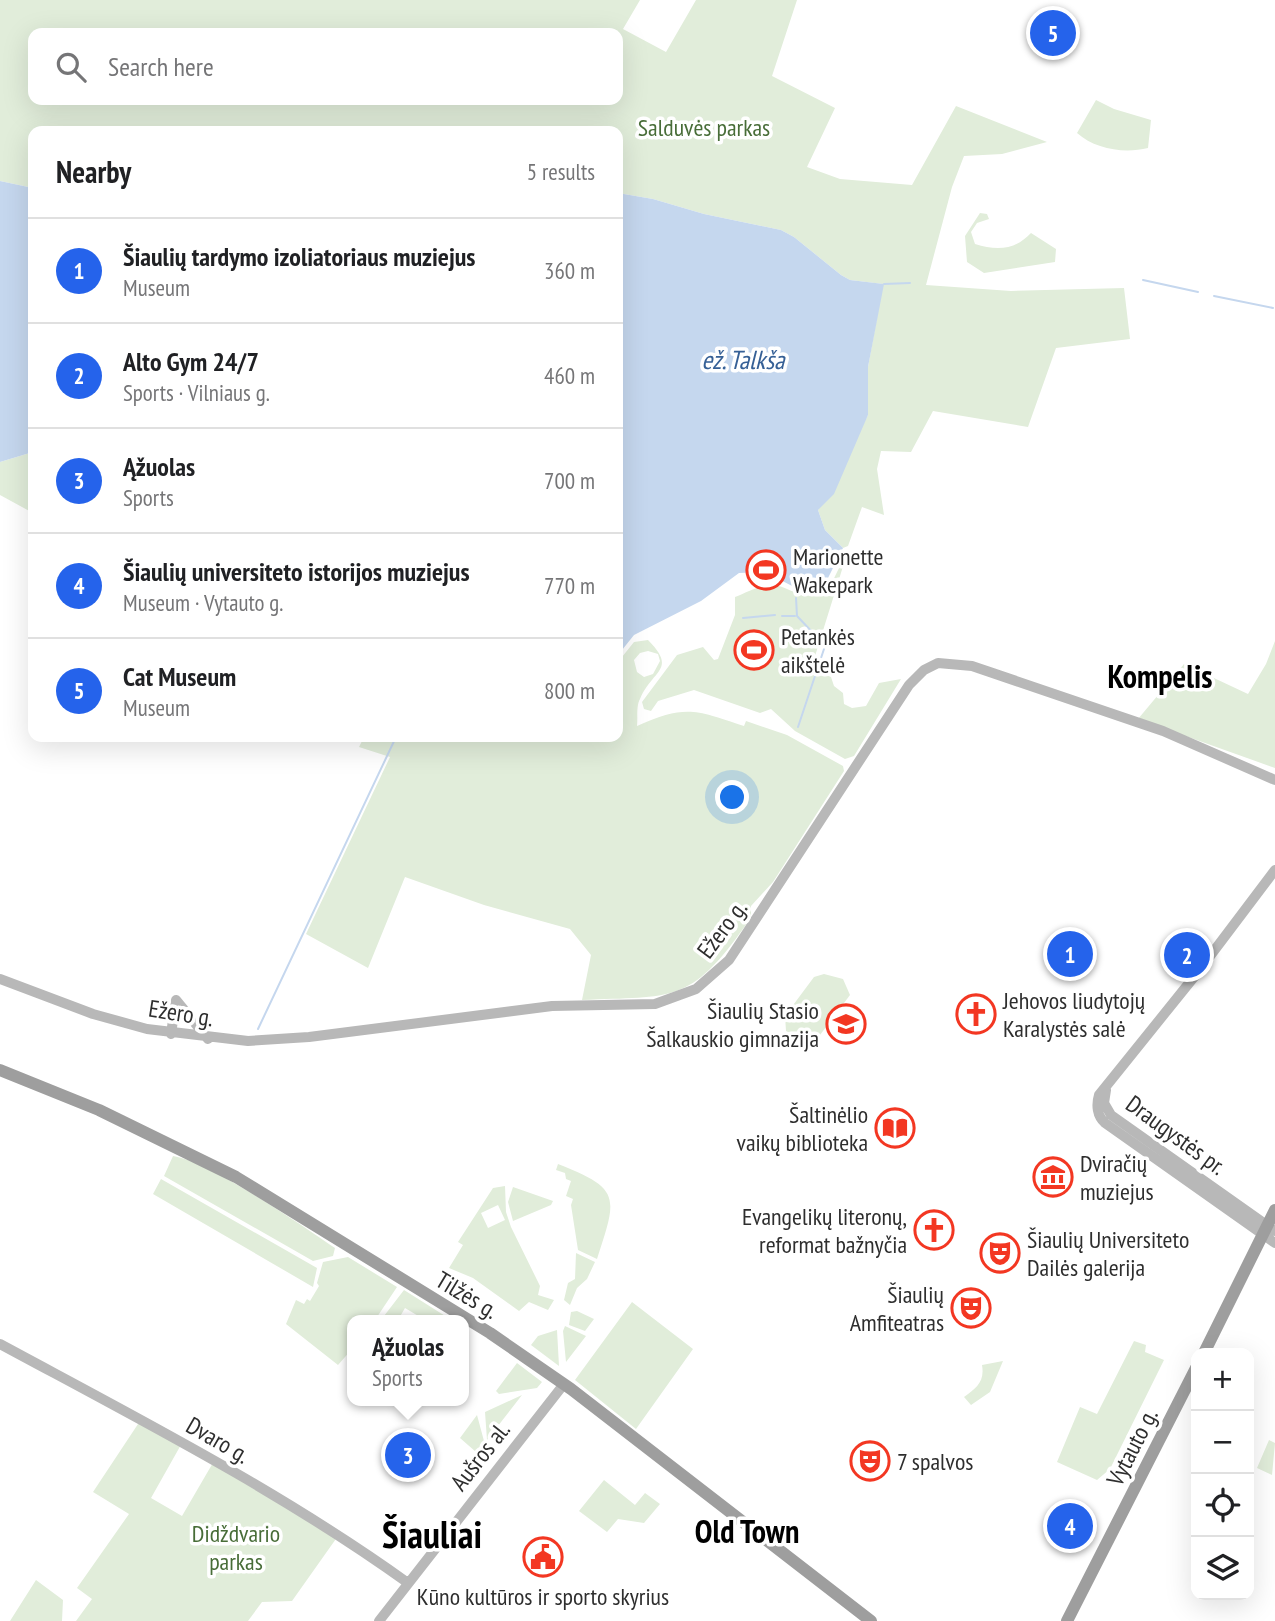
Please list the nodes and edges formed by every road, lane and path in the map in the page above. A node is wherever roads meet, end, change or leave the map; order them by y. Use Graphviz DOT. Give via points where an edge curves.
graph roads {
  1 [pos="1275,778"];
  2 [pos="1275,870"];
  3 [pos="0,979"];
  4 [pos="171,1034"];
  5 [pos="208,1039"];
  6 [pos="0,1070"];
  7 [pos="1275,1210"];
  8 [pos="1268,1230"];
  9 [pos="1275,1243"];
  10 [pos="461,1315"];
  11 [pos="469,1320"];
  12 [pos="0,1344"];
  13 [pos="1207,1348"];
  14 [pos="1191,1378"];
  15 [pos="564,1384"];
  16 [pos="408,1583"];
  17 [pos="379,1621"];
  18 [pos="871,1621"];
  19 [pos="1067,1621"];
  1 -- 5 [label="main road, Ežero g." via="1163,731 991,672 956,662 938,663 909,685 737,949 696,989 639,1006 552,1006 309,1037"];
  2 -- 8 [label="main road, Draugystės pr." via="1097,1101 1105,1123"];
  3 -- 4 [label="main road, Ežero g." via="102,1017"];
  4 -- 5 [label="main road, Ežero g."];
  4 -- 5 [label="main road" via="176,1000"];
  6 -- 10 [label="highway, Tilžės g." via="99,1110 236,1177"];
  7 -- 8 [label="highway"];
  8 -- 9 [label="main road, Draugystės pr."];
  8 -- 13 [label="highway"];
  11 -- 15 [label="highway, Tilžės g."];
  12 -- 16 [label="main road, Dvaro g." via="244,1479"];
  14 -- 19 [label="highway, Vytauto g."];
  15 -- 16 [label="main road, Aušros al."];
  15 -- 18 [label="highway, Tilžės g."];
  16 -- 17 [label="main road, Aušros al."];
}
